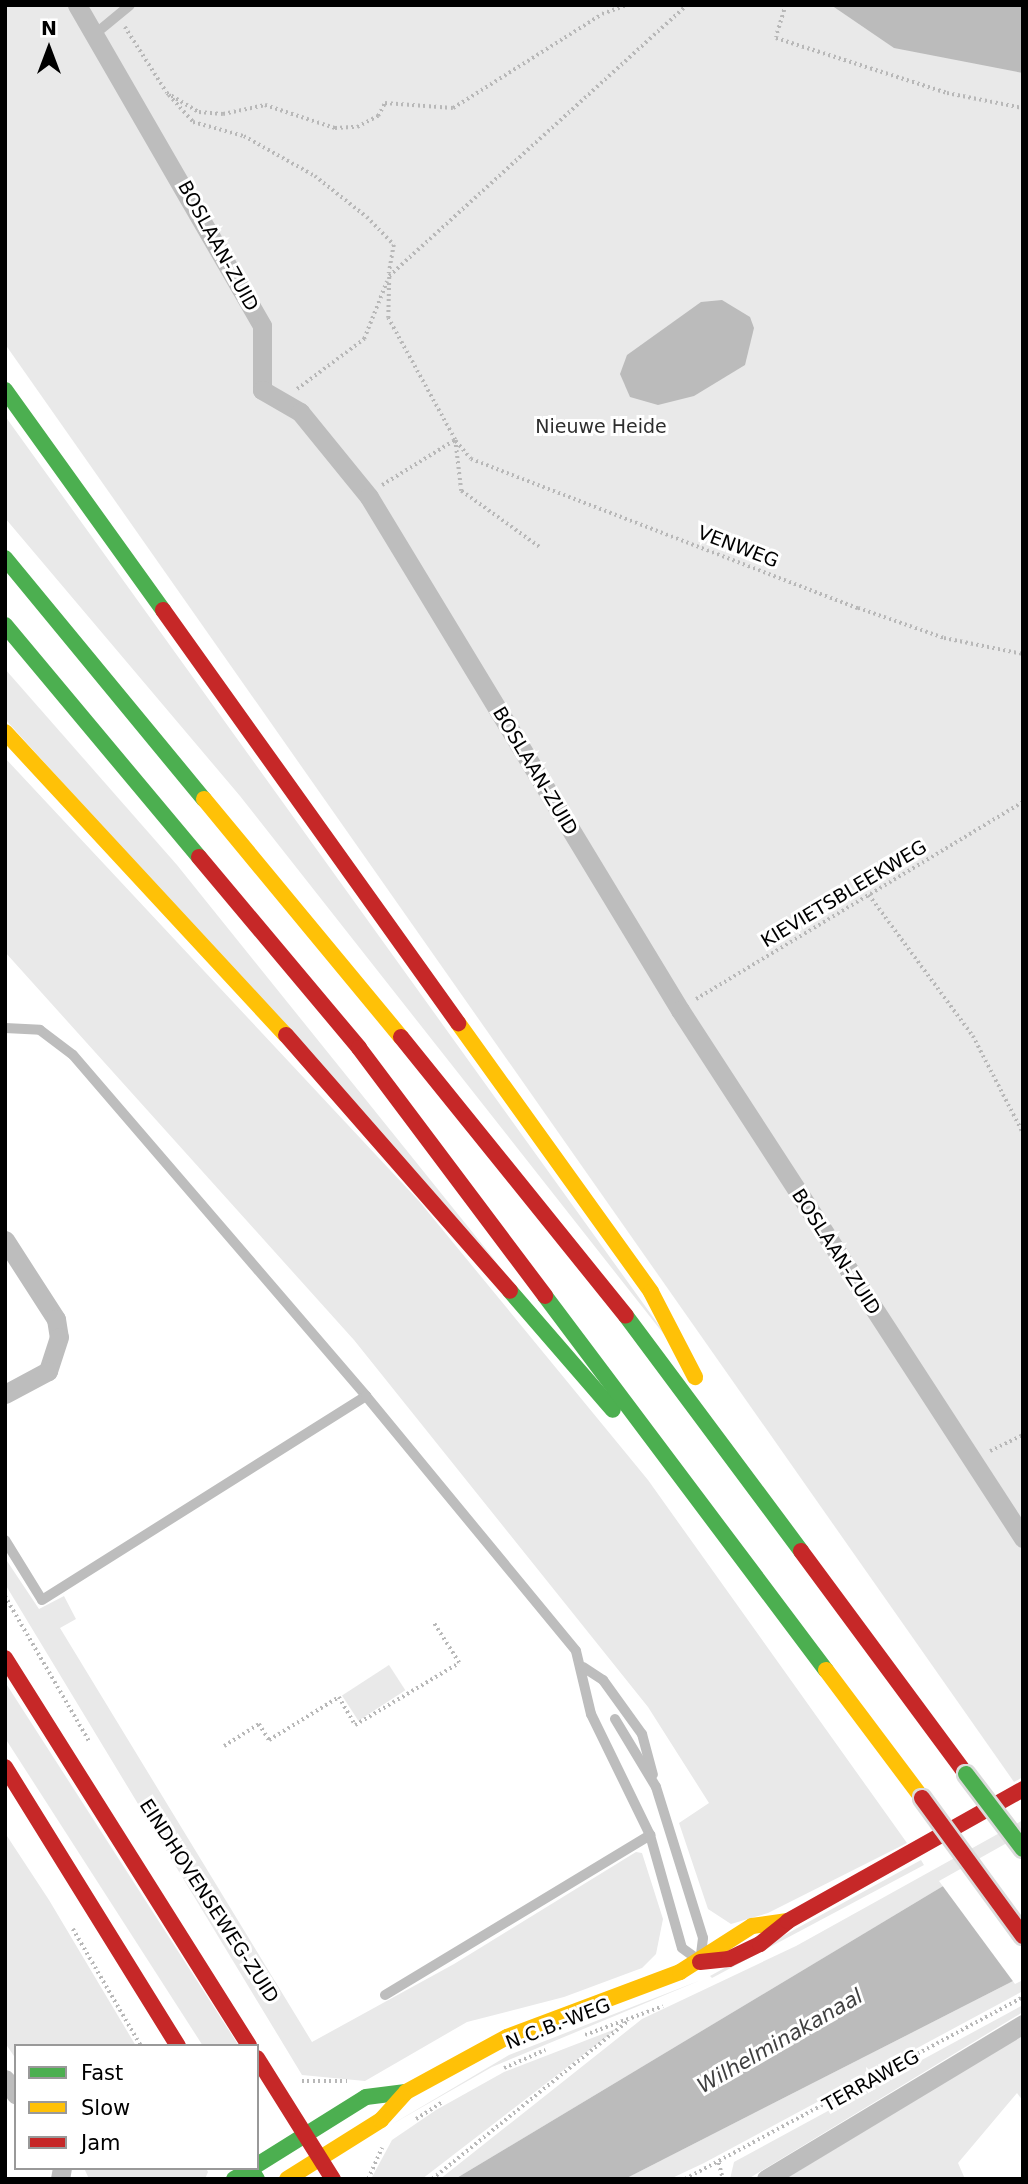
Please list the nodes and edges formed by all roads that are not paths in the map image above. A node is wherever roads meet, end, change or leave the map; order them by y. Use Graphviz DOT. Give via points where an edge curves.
graph roads {
  1 [pos="77,5"];
  2 [pos="130,5"];
  3 [pos="95,34"];
  4 [pos="5,390"];
  5 [pos="5,558"];
  6 [pos="5,625"];
  7 [pos="5,732"];
  8 [pos="5,1028"];
  9 [pos="5,1240"];
  10 [pos="5,1394"];
  11 [pos="366,1396"];
  12 [pos="737,1457"];
  13 [pos="695,1491"];
  14 [pos="1023,1538"];
  15 [pos="5,1540"];
  16 [pos="5,1658"];
  17 [pos="583,1667"];
  18 [pos="615,1719"];
  19 [pos="5,1766"];
  20 [pos="656,1787"];
  21 [pos="1023,1789"];
  22 [pos="650,1835"];
  23 [pos="1023,1849"];
  24 [pos="1023,1936"];
  25 [pos="700,1962"];
  26 [pos="385,1995"];
  27 [pos="1023,2024"];
  28 [pos="177,2044"];
  29 [pos="248,2044"];
  30 [pos="259,2061"];
  31 [pos="406,2092"];
  32 [pos="306,2135"];
  33 [pos="320,2159"];
  34 [pos="259,2167"];
  35 [pos="254,2170"];
  36 [pos="234,2179"];
  37 [pos="287,2179"];
  38 [pos="333,2179"];
  39 [pos="766,2179"];
  1 -- 3 [label="street, BOSLAAN-ZUID"];
  2 -- 3 [label="lane"];
  3 -- 14 [label="street, BOSLAAN-ZUID" via="262,326 262,390 300,412 369,497 680,1010"];
  4 -- 12 [label="main road" via="651,1292"];
  5 -- 12 [label="main road" via="570,1241"];
  6 -- 13 [label="main road" via="359,1048"];
  7 -- 13 [label="main road" via="313,1064 578,1376"];
  8 -- 11 [label="lane" via="40,1030 73,1055"];
  9 -- 10 [label="street" via="56,1319 59,1337 48,1371"];
  11 -- 15 [label="lane" via="42,1600"];
  11 -- 17 [label="lane"];
  12 -- 23 [label="main road, bridge"];
  13 -- 24 [label="main road, bridge"];
  16 -- 29 [label="main road"];
  17 -- 20 [label="lane" via="603,1680 642,1734"];
  17 -- 22 [label="lane" via="591,1713"];
  18 -- 20 [label="lane"];
  19 -- 28 [label="main road"];
  20 -- 25 [label="lane" via="704,1938"];
  21 -- 25 [label="main road, N.C.B.-WEG" via="788,1921 752,1926"];
  22 -- 25 [label="lane" via="682,1948"];
  22 -- 26 [label="lane"];
  25 -- 31 [label="main road, N.C.B.-WEG" via="507,2037"];
  27 -- 39 [label="street, TERRAWEG"];
  30 -- 32 [label="main road"];
  31 -- 32 [label="main road, N.C.B.-WEG" via="366,2097"];
  31 -- 33 [label="main road, N.C.B.-WEG" via="381,2120"];
  32 -- 33 [label="main road"];
  32 -- 34 [label="main road, N.C.B.-WEG"];
  33 -- 37 [label="main road, N.C.B.-WEG"];
  33 -- 38 [label="main road"];
  35 -- 36 [label="main road, N.C.B.-WEG"];
}
